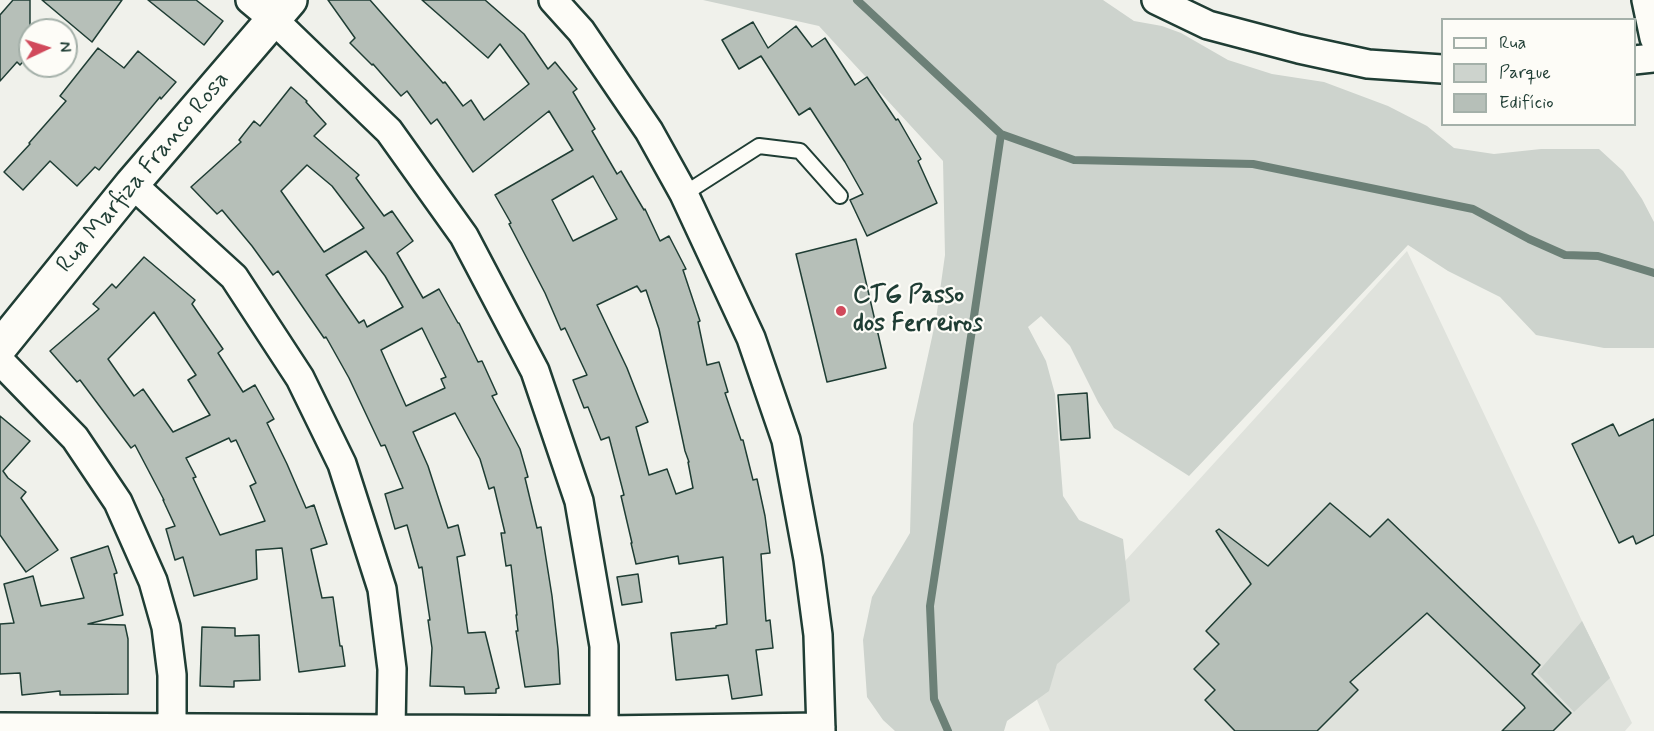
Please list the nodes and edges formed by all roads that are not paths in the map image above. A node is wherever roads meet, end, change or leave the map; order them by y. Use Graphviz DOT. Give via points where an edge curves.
graph roads {
  1 [pos="553,0"];
  2 [pos="1156,0"];
  3 [pos="1646,0"];
  4 [pos="271,7"];
  5 [pos="1654,38"];
  6 [pos="1654,58"];
  7 [pos="1636,60"];
  8 [pos="1441,69"];
  9 [pos="132,184"];
  10 [pos="684,194"];
  11 [pos="840,196"];
  12 [pos="0,347"];
  13 [pos="0,361"];
  14 [pos="0,727"];
  15 [pos="172,729"];
  16 [pos="821,729"];
  17 [pos="392,730"];
  18 [pos="604,730"];
  1 -- 10 [label="street" via="581,31 643,122"];
  2 -- 8 [label="street" via="1208,25 1299,49 1368,64"];
  3 -- 5 [label="street"];
  4 -- 9 [label="street, Rua Marfiza Franco Rosa"];
  4 -- 18 [label="street" via="389,131 464,236 535,371 579,501 604,646"];
  6 -- 7 [label="street"];
  9 -- 12 [label="street, Rua Marfiza Franco Rosa"];
  9 -- 17 [label="street" via="234,277 300,378 342,464 382,589 392,669"];
  10 -- 11 [label="lane" via="759,146 800,151"];
  10 -- 16 [label="street" via="751,338 786,440 818,635"];
  13 -- 15 [label="street" via="75,438 118,502 153,581 166,627 172,675"];
  14 -- 15 [label="street"];
  15 -- 17 [label="street"];
  16 -- 18 [label="street"];
  17 -- 18 [label="street"];
}
